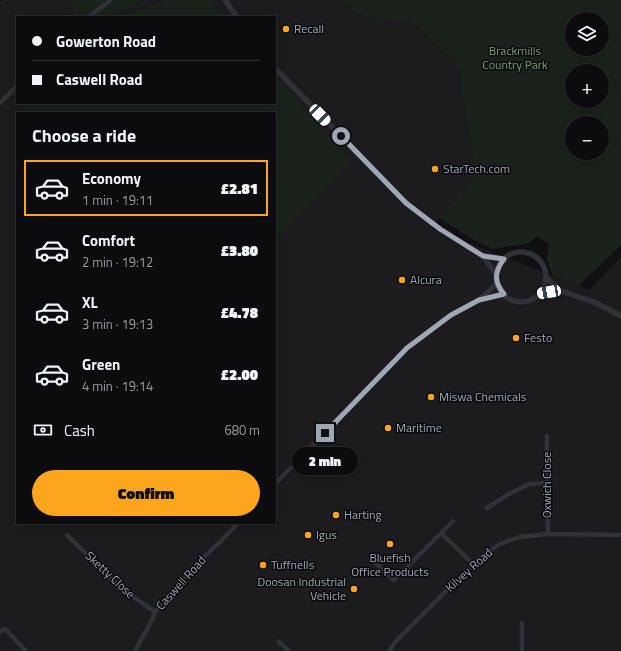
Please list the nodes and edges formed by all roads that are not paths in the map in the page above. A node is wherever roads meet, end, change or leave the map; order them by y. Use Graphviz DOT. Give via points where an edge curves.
graph roads {
  1 [pos="111,0"];
  2 [pos="225,0"];
  3 [pos="89,16"];
  4 [pos="236,16"];
  5 [pos="276,69"];
  6 [pos="16,87"];
  7 [pos="0,103"];
  8 [pos="483,256"];
  9 [pos="504,259"];
  10 [pos="496,274"];
  11 [pos="546,278"];
  12 [pos="497,283"];
  13 [pos="558,290"];
  14 [pos="539,293"];
  15 [pos="504,294"];
  16 [pos="479,300"];
  17 [pos="621,316"];
  18 [pos="547,436"];
  19 [pos="276,483"];
  20 [pos="547,483"];
  21 [pos="487,508"];
  22 [pos="453,521"];
  23 [pos="237,524"];
  24 [pos="441,533"];
  25 [pos="548,534"];
  26 [pos="67,535"];
  27 [pos="621,535"];
  28 [pos="372,560"];
  29 [pos="473,564"];
  30 [pos="155,612"];
  31 [pos="522,623"];
  32 [pos="1,631"];
  33 [pos="279,642"];
  34 [pos="26,651"];
  35 [pos="135,651"];
  36 [pos="289,651"];
  37 [pos="389,651"];
  38 [pos="522,651"];
  1 -- 3 [label="street"];
  2 -- 4 [label="street"];
  5 -- 8 [label="street" via="406,203 440,229"];
  6 -- 7 [label="street"];
  8 -- 9 [label="street"];
  8 -- 10 [label="street"];
  9 -- 10 [label="street"];
  9 -- 11 [label="street" via="519,252 532,254 542,263"];
  10 -- 12 [label="street"];
  11 -- 13 [label="street"];
  11 -- 14 [label="street"];
  12 -- 15 [label="street"];
  12 -- 16 [label="street"];
  13 -- 14 [label="street"];
  13 -- 17 [label="street" via="596,303"];
  14 -- 15 [label="street" via="526,301 510,299"];
  15 -- 16 [label="street"];
  16 -- 19 [label="street" via="451,315 407,348"];
  18 -- 20 [label="street, Oxwich Close"];
  20 -- 21 [label="street" via="529,484"];
  20 -- 25 [label="street, Oxwich Close"];
  22 -- 24 [label="street"];
  23 -- 30 [label="street, Caswell Road"];
  24 -- 28 [label="street" via="394,580"];
  24 -- 29 [label="street"];
  25 -- 27 [label="street, Kilvey Road"];
  25 -- 29 [label="street, Kilvey Road" via="519,537 500,544"];
  26 -- 30 [label="street, Sketty Close" via="122,589"];
  29 -- 37 [label="street, Kilvey Road"];
  30 -- 35 [label="street, Caswell Road"];
  31 -- 38 [label="street"];
  32 -- 34 [label="street" via="5,629"];
  33 -- 36 [label="street"];
}
